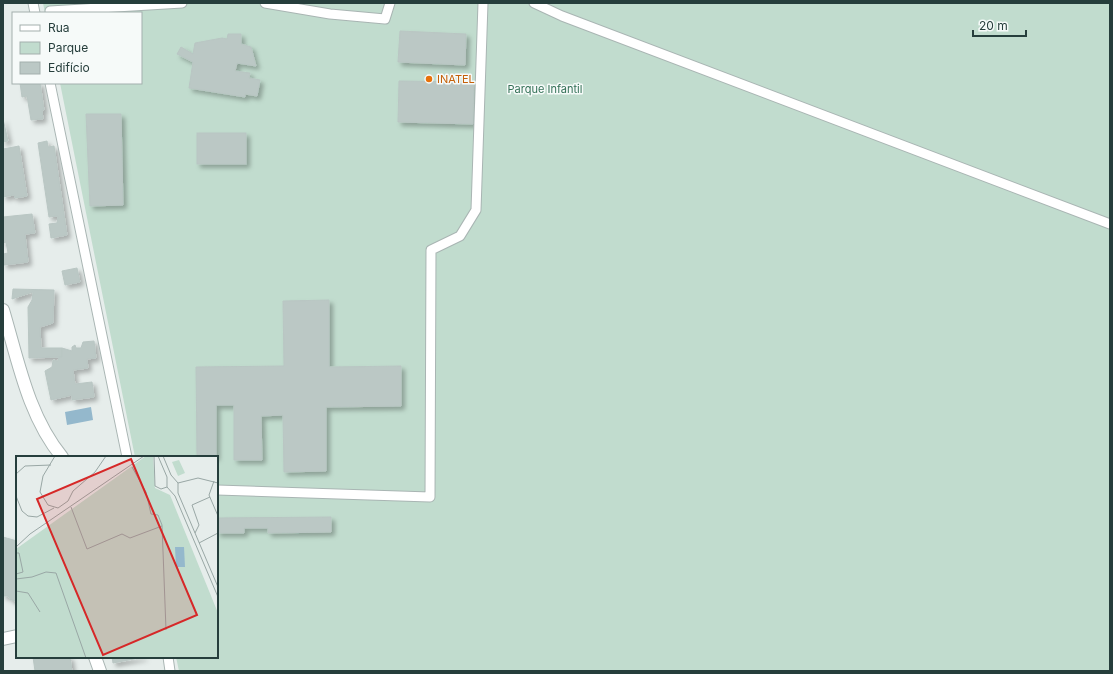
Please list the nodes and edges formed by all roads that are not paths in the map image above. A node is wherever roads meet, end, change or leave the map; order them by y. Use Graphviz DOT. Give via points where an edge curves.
graph roads {
  1 [pos="182,3"];
  2 [pos="265,3"];
  3 [pos="390,3"];
  4 [pos="483,3"];
  5 [pos="534,3"];
  6 [pos="50,11"];
  7 [pos="50,84"];
  8 [pos="1110,224"];
  9 [pos="3,310"];
  10 [pos="61,456"];
  11 [pos="127,456"];
  12 [pos="218,490"];
  13 [pos="16,636"];
  14 [pos="3,639"];
  15 [pos="96,658"];
  16 [pos="168,658"];
  17 [pos="100,671"];
  18 [pos="170,671"];
  1 -- 6 [label="lane"];
  2 -- 3 [label="lane" via="330,14 385,19"];
  4 -- 12 [label="lane" via="476,210 460,236 431,250 430,497"];
  5 -- 8 [label="lane" via="562,16"];
  7 -- 11 [label="lane"];
  9 -- 10 [label="street" via="35,411 45,433"];
  13 -- 14 [label="street"];
  15 -- 17 [label="street"];
  16 -- 18 [label="lane"];
}
